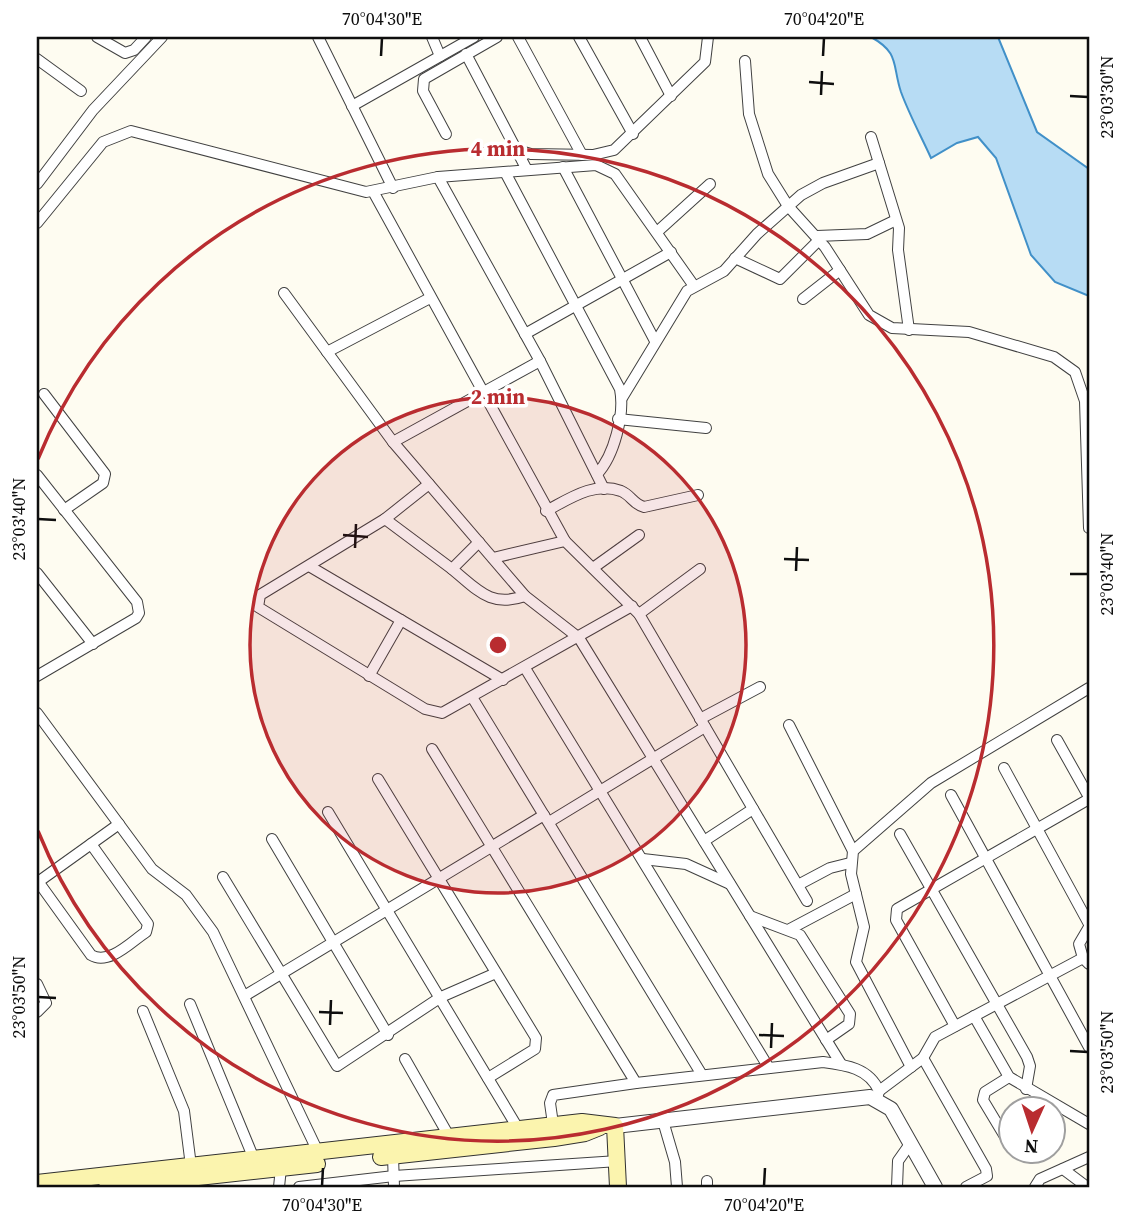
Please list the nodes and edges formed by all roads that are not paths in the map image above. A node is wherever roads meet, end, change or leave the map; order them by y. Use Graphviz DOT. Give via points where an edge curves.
graph roads {
  1 [pos="97,37"];
  2 [pos="146,37"];
  3 [pos="162,37"];
  4 [pos="318,37"];
  5 [pos="432,37"];
  6 [pos="474,37"];
  7 [pos="497,37"];
  8 [pos="519,37"];
  9 [pos="579,37"];
  10 [pos="640,37"];
  11 [pos="708,37"];
  12 [pos="466,54"];
  13 [pos="440,56"];
  14 [pos="37,59"];
  15 [pos="745,61"];
  16 [pos="81,91"];
  17 [pos="671,96"];
  18 [pos="352,106"];
  19 [pos="446,134"];
  20 [pos="633,134"];
  21 [pos="871,137"];
  22 [pos="517,150"];
  23 [pos="582,155"];
  24 [pos="879,163"];
  25 [pos="564,167"];
  26 [pos="527,170"];
  27 [pos="505,172"];
  28 [pos="439,177"];
  29 [pos="37,184"];
  30 [pos="710,184"];
  31 [pos="393,188"];
  32 [pos="374,193"];
  33 [pos="788,206"];
  34 [pos="896,220"];
  35 [pos="37,223"];
  36 [pos="657,232"];
  37 [pos="818,238"];
  38 [pos="671,252"];
  39 [pos="735,258"];
  40 [pos="840,270"];
  41 [pos="623,279"];
  42 [pos="694,286"];
  43 [pos="284,293"];
  44 [pos="430,298"];
  45 [pos="803,299"];
  46 [pos="576,306"];
  47 [pos="909,330"];
  48 [pos="525,334"];
  49 [pos="655,341"];
  50 [pos="327,352"];
  51 [pos="540,361"];
  52 [pos="482,393"];
  53 [pos="44,394"];
  54 [pos="622,398"];
  55 [pos="618,419"];
  56 [pos="706,428"];
  57 [pos="393,442"];
  58 [pos="597,474"];
  59 [pos="37,475"];
  60 [pos="429,484"];
  61 [pos="37,485"];
  62 [pos="604,489"];
  63 [pos="49,491"];
  64 [pos="698,495"];
  65 [pos="64,510"];
  66 [pos="546,511"];
  67 [pos="385,519"];
  68 [pos="1089,528"];
  69 [pos="639,535"];
  70 [pos="565,541"];
  71 [pos="479,542"];
  72 [pos="493,558"];
  73 [pos="309,566"];
  74 [pos="593,568"];
  75 [pos="452,569"];
  76 [pos="700,569"];
  77 [pos="37,573"];
  78 [pos="525,596"];
  79 [pos="636,610"];
  80 [pos="401,620"];
  81 [pos="579,638"];
  82 [pos="93,643"];
  83 [pos="525,668"];
  84 [pos="37,676"];
  85 [pos="369,676"];
  86 [pos="503,680"];
  87 [pos="760,687"];
  88 [pos="1088,690"];
  89 [pos="472,697"];
  90 [pos="37,713"];
  91 [pos="702,723"];
  92 [pos="789,725"];
  93 [pos="1057,740"];
  94 [pos="432,749"];
  95 [pos="653,759"];
  96 [pos="1004,768"];
  97 [pos="378,779"];
  98 [pos="601,790"];
  99 [pos="951,795"];
  100 [pos="1089,798"];
  101 [pos="753,809"];
  102 [pos="328,812"];
  103 [pos="546,819"];
  104 [pos="119,824"];
  105 [pos="1037,828"];
  106 [pos="900,834"];
  107 [pos="272,839"];
  108 [pos="704,841"];
  109 [pos="91,844"];
  110 [pos="491,846"];
  111 [pos="853,850"];
  112 [pos="984,858"];
  113 [pos="643,859"];
  114 [pos="850,863"];
  115 [pos="223,877"];
  116 [pos="439,878"];
  117 [pos="38,881"];
  118 [pos="730,884"];
  119 [pos="798,885"];
  120 [pos="931,888"];
  121 [pos="856,894"];
  122 [pos="807,901"];
  123 [pos="387,910"];
  124 [pos="750,916"];
  125 [pos="1089,926"];
  126 [pos="790,929"];
  127 [pos="333,942"];
  128 [pos="1086,961"];
  129 [pos="281,973"];
  130 [pos="496,973"];
  131 [pos="1050,976"];
  132 [pos="37,984"];
  133 [pos="246,995"];
  134 [pos="441,997"];
  135 [pos="190,1004"];
  136 [pos="997,1004"];
  137 [pos="143,1011"];
  138 [pos="37,1012"];
  139 [pos="974,1016"];
  140 [pos="955,1026"];
  141 [pos="388,1035"];
  142 [pos="826,1040"];
  143 [pos="1089,1047"];
  144 [pos="923,1058"];
  145 [pos="405,1059"];
  146 [pos="841,1064"];
  147 [pos="911,1067"];
  148 [pos="769,1068"];
  149 [pos="702,1075"];
  150 [pos="1009,1077"];
  151 [pos="488,1078"];
  152 [pos="636,1083"];
  153 [pos="1026,1089"];
  154 [pos="878,1095"];
  155 [pos="996,1120"];
  156 [pos="663,1121"];
  157 [pos="553,1124"];
  158 [pos="1089,1124"];
  159 [pos="607,1126"];
  160 [pos="519,1130"];
  161 [pos="450,1138"];
  162 [pos="910,1144"];
  163 [pos="319,1154"];
  164 [pos="393,1156"];
  165 [pos="1089,1157"];
  166 [pos="254,1159"];
  167 [pos="618,1161"];
  168 [pos="191,1166"];
  169 [pos="281,1168"];
  170 [pos="1063,1169"];
  171 [pos="394,1182"];
  172 [pos="37,1183"];
  173 [pos="125,1186"];
  174 [pos="107,1187"];
  175 [pos="279,1187"];
  176 [pos="299,1187"];
  177 [pos="618,1187"];
  178 [pos="677,1187"];
  179 [pos="897,1187"];
  180 [pos="935,1187"];
  181 [pos="966,1187"];
  182 [pos="1035,1187"];
  183 [pos="1087,1187"];
  1 -- 2 [label="street" via="125,53"];
  3 -- 29 [label="street" via="93,110"];
  4 -- 18 [label="street"];
  5 -- 13 [label="street"];
  6 -- 13 [label="street"];
  7 -- 12 [label="street"];
  8 -- 23 [label="street"];
  9 -- 20 [label="street"];
  10 -- 17 [label="street"];
  11 -- 17 [label="street" via="705,62"];
  12 -- 19 [label="street" via="430,74 422,84"];
  12 -- 22 [label="street"];
  13 -- 18 [label="street"];
  14 -- 16 [label="street"];
  15 -- 33 [label="street" via="753,128 768,174"];
  17 -- 20 [label="street"];
  18 -- 31 [label="street"];
  20 -- 23 [label="street" via="614,150"];
  21 -- 24 [label="street"];
  22 -- 23 [label="street"];
  22 -- 26 [label="street"];
  24 -- 33 [label="street" via="823,183"];
  24 -- 34 [label="street"];
  25 -- 26 [label="street"];
  25 -- 36 [label="street" via="596,165 615,174"];
  25 -- 41 [label="street"];
  26 -- 27 [label="street"];
  27 -- 28 [label="street"];
  27 -- 46 [label="street"];
  28 -- 31 [label="street"];
  28 -- 48 [label="street"];
  30 -- 36 [label="street"];
  31 -- 32 [label="street"];
  32 -- 35 [label="street" via="131,131 103,142"];
  32 -- 44 [label="street"];
  33 -- 37 [label="street"];
  33 -- 39 [label="street"];
  34 -- 37 [label="street" via="867,234"];
  34 -- 47 [label="street"];
  36 -- 38 [label="street"];
  37 -- 39 [label="street" via="779,279"];
  37 -- 40 [label="street"];
  38 -- 41 [label="street"];
  38 -- 42 [label="street"];
  39 -- 42 [label="street" via="715,278"];
  40 -- 45 [label="street"];
  40 -- 47 [label="street" via="869,314 892,328"];
  41 -- 46 [label="street"];
  41 -- 49 [label="street"];
  42 -- 49 [label="street" via="680,298"];
  43 -- 50 [label="street"];
  44 -- 50 [label="street"];
  44 -- 52 [label="street"];
  46 -- 48 [label="street"];
  46 -- 54 [label="street"];
  47 -- 68 [label="street" via="970,332 1054,357 1075,372 1085,401"];
  48 -- 51 [label="street"];
  49 -- 54 [label="street"];
  50 -- 57 [label="street"];
  51 -- 52 [label="street"];
  51 -- 58 [label="street"];
  52 -- 57 [label="street"];
  52 -- 66 [label="street"];
  53 -- 65 [label="street" via="105,474 103,483"];
  54 -- 55 [label="street"];
  55 -- 56 [label="street"];
  55 -- 58 [label="street" via="609,458"];
  57 -- 60 [label="street"];
  58 -- 62 [label="street"];
  59 -- 63 [label="street"];
  60 -- 67 [label="street"];
  60 -- 71 [label="street"];
  61 -- 63 [label="street"];
  62 -- 64 [label="street" via="620,491 644,507"];
  62 -- 66 [label="street" via="580,493"];
  63 -- 65 [label="street"];
  65 -- 82 [label="street" via="139,607 136,618"];
  66 -- 70 [label="street"];
  67 -- 73 [label="street"];
  67 -- 75 [label="street"];
  69 -- 74 [label="street"];
  70 -- 72 [label="street"];
  70 -- 74 [label="street"];
  71 -- 72 [label="street"];
  71 -- 75 [label="street"];
  72 -- 78 [label="street"];
  73 -- 80 [label="street"];
  73 -- 85 [label="street" via="260,594 257,607"];
  74 -- 79 [label="street"];
  75 -- 78 [label="street" via="493,600 509,602"];
  76 -- 79 [label="street"];
  77 -- 82 [label="street"];
  78 -- 81 [label="street"];
  79 -- 81 [label="street"];
  79 -- 91 [label="street"];
  80 -- 85 [label="street"];
  80 -- 86 [label="street"];
  81 -- 83 [label="street"];
  81 -- 95 [label="street"];
  82 -- 84 [label="street"];
  83 -- 86 [label="street"];
  83 -- 98 [label="street"];
  85 -- 89 [label="street" via="436,713"];
  86 -- 89 [label="street"];
  87 -- 91 [label="street"];
  88 -- 111 [label="street" via="931,783"];
  89 -- 103 [label="street"];
  90 -- 104 [label="street"];
  91 -- 95 [label="street"];
  91 -- 101 [label="street"];
  92 -- 111 [label="street"];
  93 -- 100 [label="street"];
  94 -- 110 [label="street"];
  95 -- 98 [label="street"];
  95 -- 108 [label="street"];
  96 -- 105 [label="street"];
  97 -- 116 [label="street"];
  98 -- 103 [label="street"];
  98 -- 113 [label="street"];
  99 -- 112 [label="street"];
  100 -- 105 [label="street"];
  101 -- 108 [label="street"];
  101 -- 119 [label="street"];
  102 -- 123 [label="street"];
  103 -- 110 [label="street"];
  103 -- 149 [label="street"];
  104 -- 109 [label="street"];
  104 -- 133 [label="street" via="152,869 186,895 213,932"];
  105 -- 112 [label="street"];
  105 -- 125 [label="street"];
  106 -- 120 [label="street"];
  107 -- 127 [label="street"];
  108 -- 118 [label="street"];
  109 -- 117 [label="street"];
  109 -- 117 [label="street" via="146,920 146,932 110,957 96,958"];
  110 -- 116 [label="street"];
  110 -- 152 [label="street"];
  111 -- 114 [label="street"];
  112 -- 120 [label="street"];
  112 -- 131 [label="street"];
  113 -- 118 [label="street" via="687,864"];
  113 -- 148 [label="street"];
  114 -- 119 [label="street"];
  114 -- 121 [label="street"];
  115 -- 129 [label="street"];
  116 -- 123 [label="street"];
  116 -- 130 [label="street"];
  118 -- 124 [label="street"];
  119 -- 122 [label="street"];
  120 -- 136 [label="street"];
  120 -- 140 [label="street" via="901,904 896,920"];
  121 -- 126 [label="street"];
  121 -- 147 [label="street" via="864,927 856,962"];
  123 -- 127 [label="street"];
  123 -- 134 [label="street"];
  124 -- 126 [label="street"];
  124 -- 142 [label="street"];
  125 -- 128 [label="street" via="1079,944"];
  126 -- 142 [label="street" via="800,935 851,1017 849,1024"];
  127 -- 129 [label="street"];
  127 -- 141 [label="street"];
  128 -- 131 [label="street"];
  129 -- 133 [label="street"];
  129 -- 141 [label="street" via="337,1066"];
  130 -- 134 [label="street"];
  130 -- 151 [label="street" via="538,1042 535,1049"];
  131 -- 136 [label="street"];
  131 -- 143 [label="street"];
  132 -- 138 [label="street" via="46,1003"];
  133 -- 163 [label="street"];
  134 -- 141 [label="street"];
  134 -- 151 [label="street"];
  135 -- 166 [label="street"];
  136 -- 139 [label="street"];
  136 -- 153 [label="street" via="1027,1057"];
  137 -- 168 [label="street" via="184,1111"];
  139 -- 140 [label="street"];
  139 -- 150 [label="street"];
  140 -- 144 [label="street" via="935,1037"];
  142 -- 146 [label="street"];
  144 -- 147 [label="street"];
  144 -- 181 [label="street" via="986,1169 987,1176"];
  145 -- 161 [label="street"];
  146 -- 148 [label="street"];
  146 -- 154 [label="street" via="869,1075"];
  147 -- 154 [label="street"];
  148 -- 149 [label="street"];
  149 -- 152 [label="street"];
  150 -- 153 [label="street"];
  150 -- 155 [label="street" via="985,1092 984,1100"];
  151 -- 160 [label="street"];
  152 -- 157 [label="street" via="553,1095"];
  153 -- 158 [label="street"];
  154 -- 156 [label="street"];
  154 -- 162 [label="street"];
  156 -- 159 [label="street"];
  156 -- 178 [label="street"];
  157 -- 159 [label="main road"];
  157 -- 160 [label="main road"];
  159 -- 164 [label="main road" via="554,1138"];
  159 -- 167 [label="main road"];
  160 -- 161 [label="main road"];
  161 -- 163 [label="main road"];
  162 -- 179 [label="street" via="898,1161"];
  162 -- 180 [label="street"];
  163 -- 166 [label="main road"];
  164 -- 169 [label="main road"];
  164 -- 171 [label="street"];
  165 -- 170 [label="street"];
  166 -- 168 [label="main road"];
  167 -- 171 [label="street"];
  167 -- 177 [label="main road"];
  168 -- 172 [label="main road"];
  169 -- 173 [label="main road"];
  169 -- 175 [label="street"];
  170 -- 182 [label="street" via="1040,1179"];
  170 -- 183 [label="street"];
  171 -- 176 [label="street"];
  173 -- 174 [label="main road"];
}
